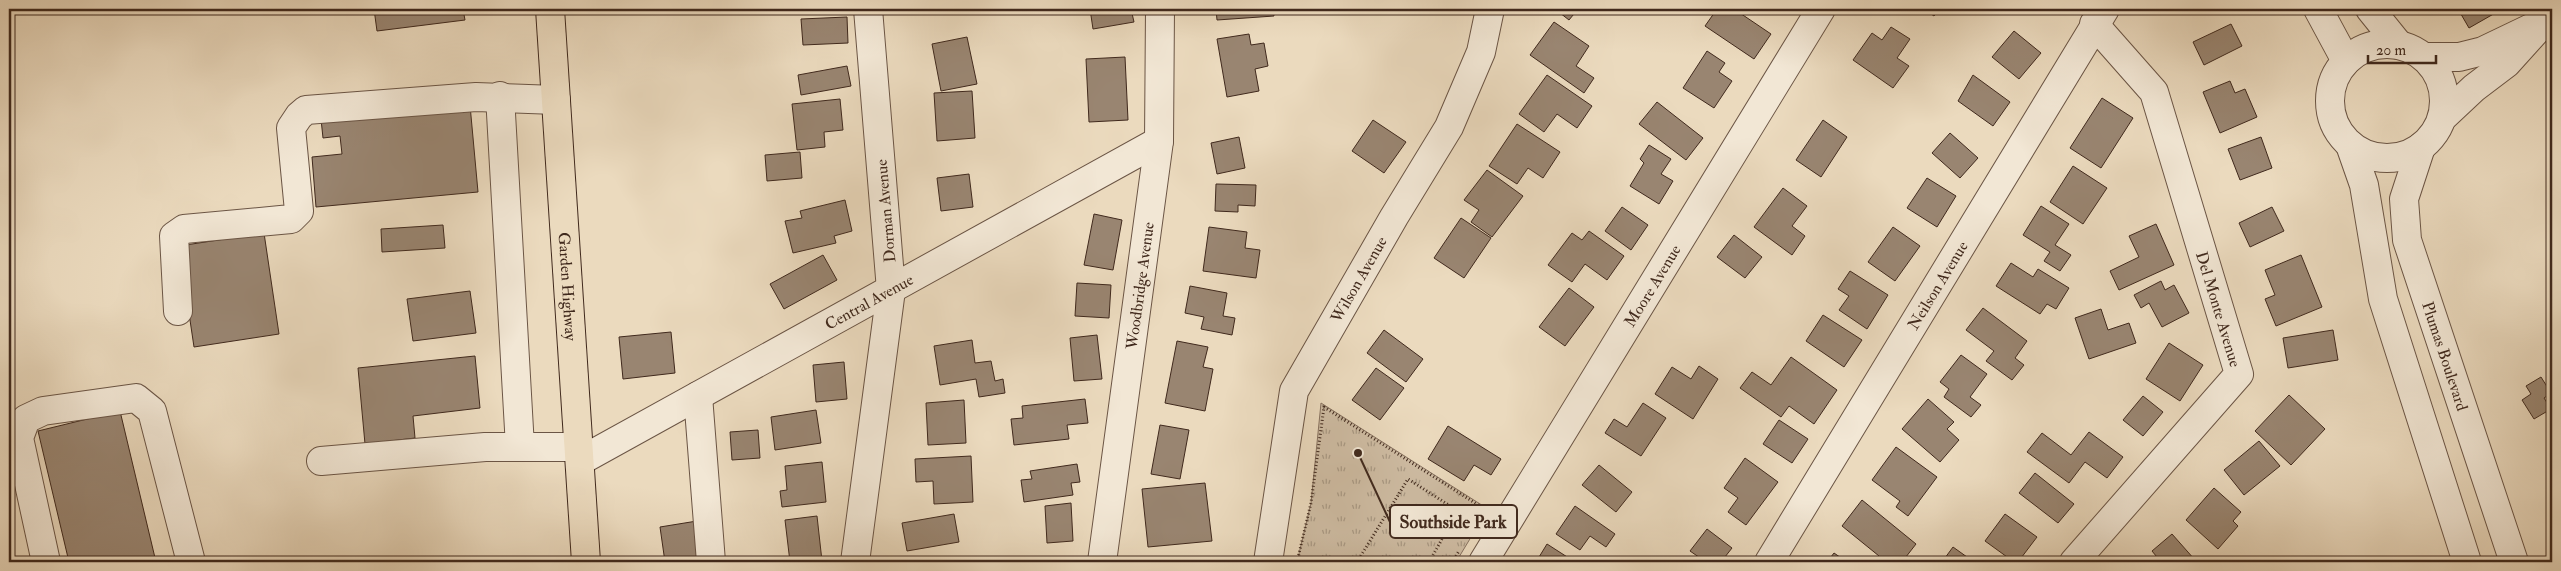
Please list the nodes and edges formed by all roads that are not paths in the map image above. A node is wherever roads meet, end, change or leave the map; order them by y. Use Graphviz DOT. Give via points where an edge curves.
graph roads {
  1 [pos="550,9"];
  2 [pos="868,9"];
  3 [pos="1160,9"];
  4 [pos="1490,9"];
  5 [pos="1821,9"];
  6 [pos="2318,9"];
  7 [pos="2370,9"];
  8 [pos="2100,16"];
  9 [pos="2548,18"];
  10 [pos="2399,44"];
  11 [pos="2425,57"];
  12 [pos="2346,61"];
  13 [pos="500,96"];
  14 [pos="556,100"];
  15 [pos="2442,118"];
  16 [pos="1159,140"];
  17 [pos="2350,145"];
  18 [pos="2421,147"];
  19 [pos="891,290"];
  20 [pos="178,311"];
  21 [pos="698,396"];
  22 [pos="520,446"];
  23 [pos="579,454"];
  24 [pos="321,461"];
  25 [pos="1472,555"];
  26 [pos="46,562"];
  27 [pos="191,562"];
  28 [pos="586,562"];
  29 [pos="711,562"];
  30 [pos="855,562"];
  31 [pos="1102,562"];
  32 [pos="1268,562"];
  33 [pos="1768,562"];
  34 [pos="2074,562"];
  35 [pos="2467,562"];
  36 [pos="2514,562"];
  1 -- 14 [label="main road, Garden Highway"];
  2 -- 19 [label="street, Dorman Avenue"];
  3 -- 16 [label="street, Woodbridge Avenue"];
  4 -- 32 [label="street, Wilson Avenue" via="1481,52 1449,127 1294,390"];
  5 -- 25 [label="street, Moore Avenue"];
  6 -- 12 [label="street"];
  7 -- 10 [label="street"];
  8 -- 33 [label="street, Neilson Avenue"];
  8 -- 34 [label="street, Del Monte Avenue" via="2154,92 2239,374"];
  9 -- 11 [label="street" via="2483,51 2460,57"];
  9 -- 15 [label="street" via="2507,63"];
  10 -- 11 [label="street"];
  10 -- 12 [label="street" via="2380,44 2361,50"];
  11 -- 15 [label="street" via="2438,74 2444,96"];
  12 -- 17 [label="street" via="2335,76 2330,94 2330,113 2338,131"];
  13 -- 14 [label="street"];
  13 -- 20 [label="street" via="306,110 291,128 299,210 292,219 184,229 174,236"];
  13 -- 22 [label="street"];
  14 -- 23 [label="main road, Garden Highway"];
  15 -- 18 [label="street" via="2434,134"];
  16 -- 19 [label="street, Central Avenue"];
  16 -- 31 [label="street, Woodbridge Avenue"];
  17 -- 18 [label="street" via="2366,155 2385,158 2404,156"];
  17 -- 35 [label="street" via="2364,185 2383,299"];
  18 -- 36 [label="street, Plumas Boulevard" via="2404,199 2407,240"];
  19 -- 21 [label="street, Central Avenue"];
  19 -- 30 [label="street, Dorman Avenue"];
  21 -- 23 [label="street, Central Avenue"];
  21 -- 29 [label="street"];
  22 -- 23 [label="street"];
  22 -- 24 [label="street"];
  23 -- 28 [label="main road, Garden Highway"];
  26 -- 27 [label="street" via="19,438 26,419 43,411 136,398 152,411"];
}
